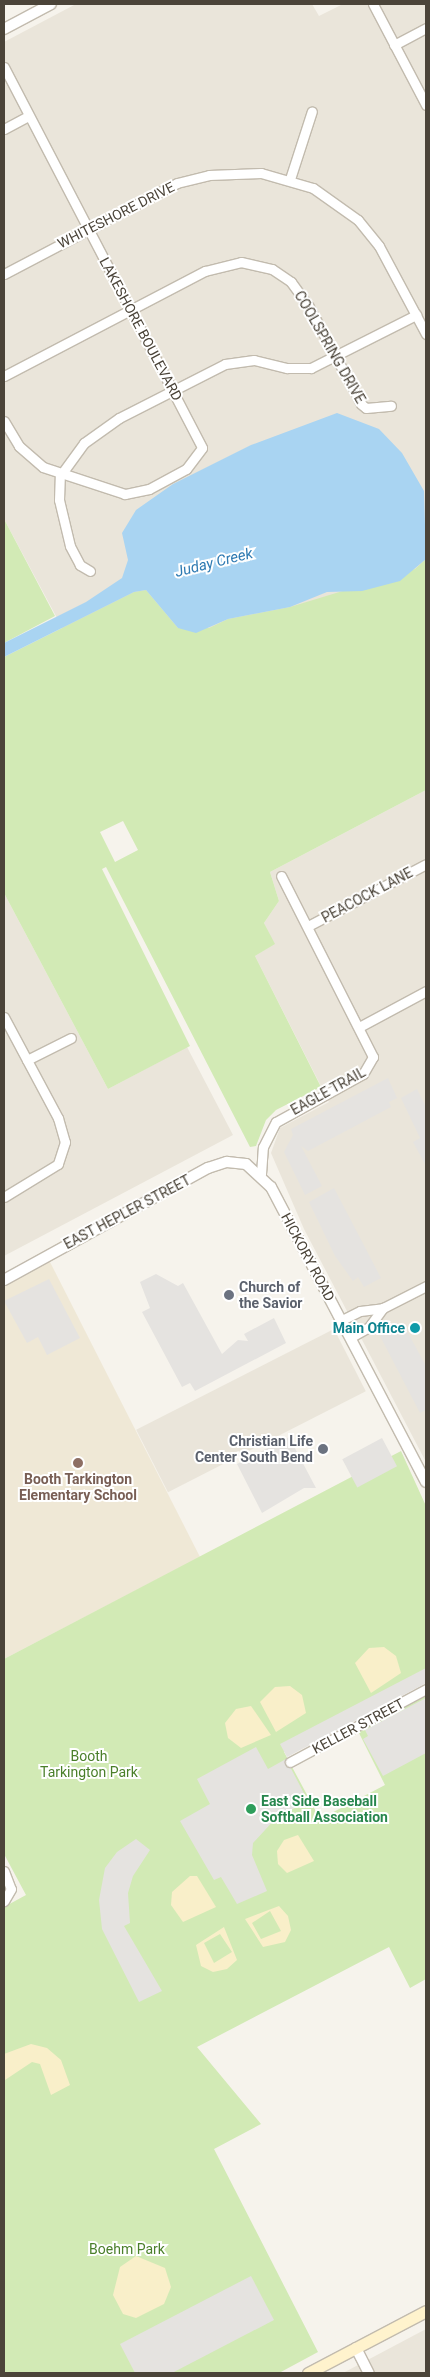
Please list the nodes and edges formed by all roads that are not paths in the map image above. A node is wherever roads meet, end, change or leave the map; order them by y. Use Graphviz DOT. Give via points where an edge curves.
graph roads {
  1 [pos="51,4"];
  2 [pos="373,4"];
  3 [pos="426,28"];
  4 [pos="4,29"];
  5 [pos="394,45"];
  6 [pos="4,67"];
  7 [pos="426,105"];
  8 [pos="312,111"];
  9 [pos="28,116"];
  10 [pos="4,129"];
  11 [pos="290,179"];
  12 [pos="89,229"];
  13 [pos="4,274"];
  14 [pos="131,310"];
  15 [pos="416,315"];
  16 [pos="426,334"];
  17 [pos="336,358"];
  18 [pos="4,376"];
  19 [pos="174,390"];
  20 [pos="391,406"];
  21 [pos="4,421"];
  22 [pos="60,476"];
  23 [pos="90,571"];
  24 [pos="426,864"];
  25 [pos="282,876"];
  26 [pos="308,926"];
  27 [pos="426,991"];
  28 [pos="4,1017"];
  29 [pos="361,1026"];
  30 [pos="71,1038"];
  31 [pos="27,1060"];
  32 [pos="258,1172"];
  33 [pos="4,1197"];
  34 [pos="4,1280"];
  35 [pos="426,1286"];
  36 [pos="383,1308"];
  37 [pos="342,1320"];
  38 [pos="351,1337"];
  39 [pos="426,1482"];
  40 [pos="426,1689"];
  41 [pos="290,1762"];
  42 [pos="4,1871"];
  43 [pos="4,1901"];
  44 [pos="426,2311"];
  45 [pos="356,2348"];
  46 [pos="308,2373"];
  47 [pos="369,2373"];
  1 -- 4 [label="street"];
  2 -- 5 [label="street"];
  3 -- 5 [label="street"];
  5 -- 7 [label="street"];
  6 -- 9 [label="street, LAKESHORE BOULEVARD"];
  8 -- 11 [label="street"];
  9 -- 10 [label="street"];
  9 -- 12 [label="street, LAKESHORE BOULEVARD"];
  11 -- 12 [label="street, WHITESHORE DRIVE" via="237,172 189,179"];
  11 -- 15 [label="street, WHITESHORE DRIVE" via="330,198 358,220 379,246"];
  12 -- 13 [label="street, WHITESHORE DRIVE"];
  12 -- 14 [label="street, LAKESHORE BOULEVARD"];
  14 -- 17 [label="street, COOLSPRING DRIVE" via="216,266 254,264 282,274 295,286"];
  14 -- 18 [label="street, COOLSPRING DRIVE"];
  14 -- 19 [label="street, LAKESHORE BOULEVARD"];
  15 -- 16 [label="street, WHITESHORE DRIVE"];
  15 -- 17 [label="street"];
  17 -- 19 [label="street" via="299,369 254,360 232,362"];
  17 -- 20 [label="street, COOLSPRING DRIVE" via="363,406"];
  19 -- 22 [label="street" via="96,433 79,448"];
  19 -- 22 [label="street, LAKESHORE BOULEVARD" via="202,448 191,465 149,489 125,494"];
  21 -- 22 [label="street" via="32,460"];
  22 -- 23 [label="street" via="65,532 80,565"];
  24 -- 26 [label="street, PEACOCK LANE"];
  25 -- 26 [label="street, EAGLE TRAIL"];
  26 -- 29 [label="street, EAGLE TRAIL"];
  27 -- 29 [label="street"];
  28 -- 31 [label="street"];
  29 -- 32 [label="street, EAGLE TRAIL" via="373,1052 370,1068 276,1122 263,1147"];
  30 -- 31 [label="street"];
  31 -- 33 [label="street" via="61,1126 67,1155 47,1174"];
  32 -- 34 [label="street, EAST HEPLER STREET" via="237,1162 208,1168"];
  32 -- 37 [label="street, HICKORY ROAD"];
  35 -- 36 [label="street"];
  36 -- 37 [label="street" via="360,1311"];
  36 -- 38 [label="street" via="369,1327"];
  37 -- 38 [label="street, HICKORY ROAD"];
  38 -- 39 [label="street, HICKORY ROAD"];
  40 -- 41 [label="street, KELLER STREET"];
  42 -- 43 [label="street" via="11,1888"];
  44 -- 45 [label="main road"];
  45 -- 46 [label="main road"];
  45 -- 47 [label="street"];
}
